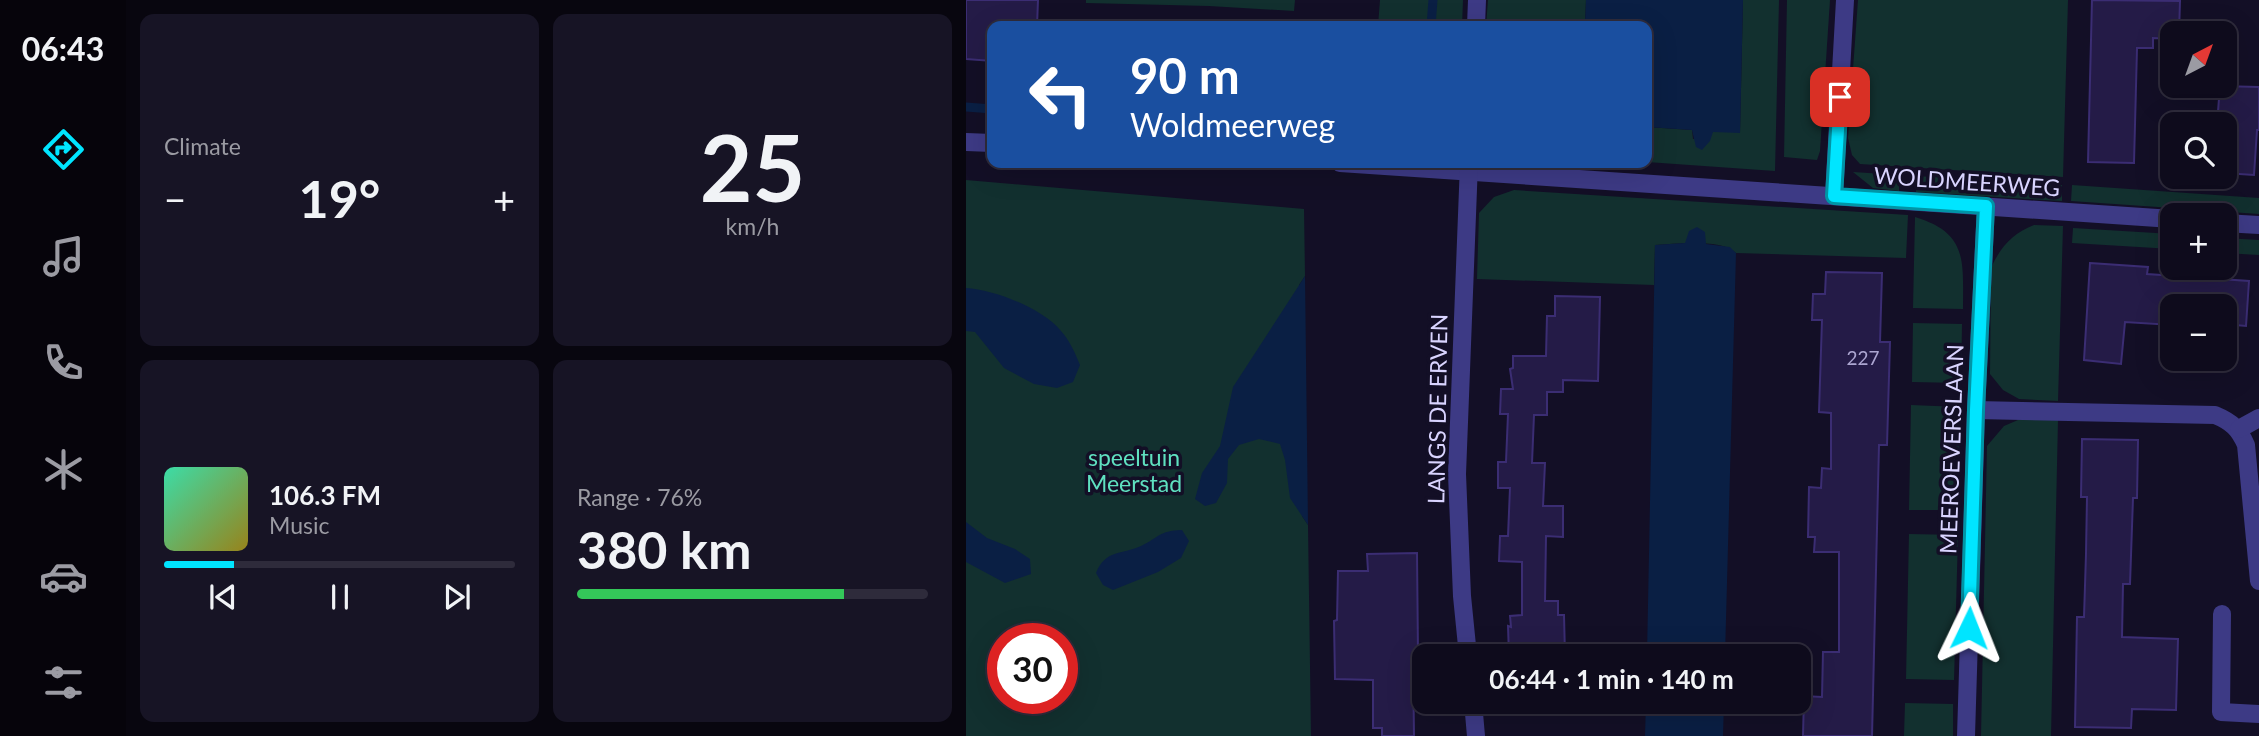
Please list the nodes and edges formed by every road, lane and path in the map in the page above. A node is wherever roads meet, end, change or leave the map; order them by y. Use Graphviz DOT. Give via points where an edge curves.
graph roads {
  1 [pos="1477,0"];
  2 [pos="1845,0"];
  3 [pos="1476,21"];
  4 [pos="966,142"];
  5 [pos="987,143"];
  6 [pos="1469,168"];
  7 [pos="1482,168"];
  8 [pos="1834,196"];
  9 [pos="1986,206"];
  10 [pos="2160,218"];
  11 [pos="2237,224"];
  12 [pos="2259,225"];
  13 [pos="1976,410"];
  14 [pos="2259,418"];
  15 [pos="2239,429"];
  16 [pos="2259,581"];
  17 [pos="2222,614"];
  18 [pos="1467,644"];
  19 [pos="1474,714"];
  20 [pos="2259,714"];
  21 [pos="1476,736"];
  22 [pos="1966,736"];
  1 -- 3 [label="street"];
  2 -- 8 [label="street"];
  4 -- 5 [label="street"];
  6 -- 18 [label="street, LANGS DE ERVEN" via="1457,474"];
  7 -- 8 [label="street, WOLDMEERWEG"];
  8 -- 9 [label="street, WOLDMEERWEG"];
  9 -- 10 [label="street, WOLDMEERWEG"];
  9 -- 13 [label="street, MEEROEVERSLAAN"];
  11 -- 12 [label="street"];
  13 -- 15 [label="street" via="2215,415"];
  13 -- 22 [label="street, MEEROEVERSLAAN"];
  14 -- 15 [label="street"];
  15 -- 16 [label="street" via="2246,445"];
  17 -- 20 [label="street" via="2221,712"];
  19 -- 21 [label="street"];
}
